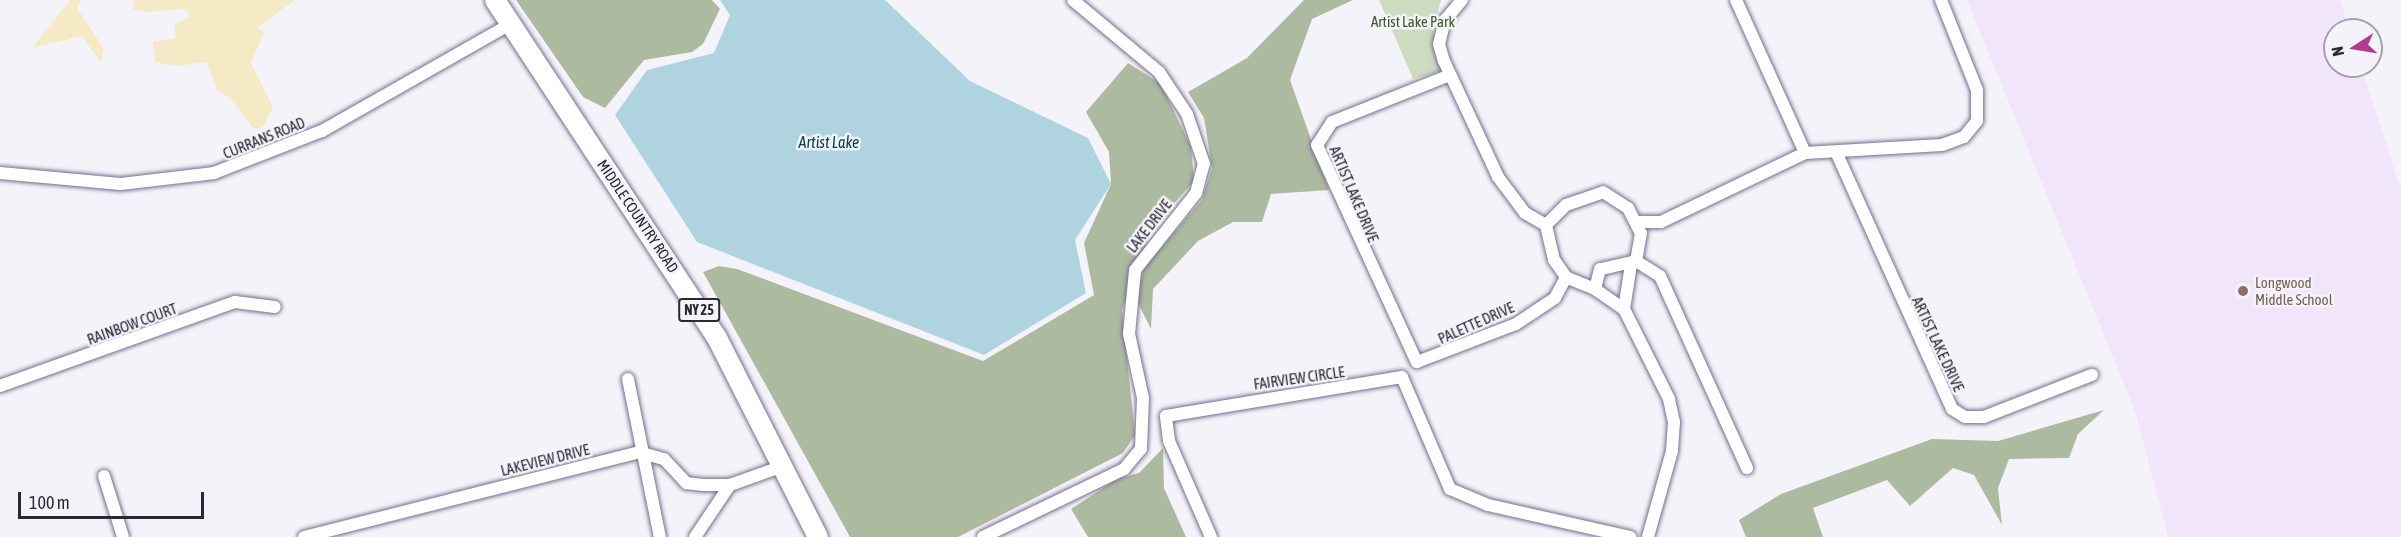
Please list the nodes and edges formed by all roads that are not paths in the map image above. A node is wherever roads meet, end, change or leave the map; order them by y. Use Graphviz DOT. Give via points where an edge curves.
graph roads {
  1 [pos="495,0"];
  2 [pos="1073,0"];
  3 [pos="1462,0"];
  4 [pos="1736,0"];
  5 [pos="1941,0"];
  6 [pos="512,23"];
  7 [pos="1450,75"];
  8 [pos="1805,153"];
  9 [pos="1837,154"];
  10 [pos="0,173"];
  11 [pos="1639,222"];
  12 [pos="1546,225"];
  13 [pos="1634,263"];
  14 [pos="1566,278"];
  15 [pos="1595,289"];
  16 [pos="275,308"];
  17 [pos="1624,309"];
  18 [pos="1417,362"];
  19 [pos="2092,375"];
  20 [pos="628,379"];
  21 [pos="0,386"];
  22 [pos="639,452"];
  23 [pos="783,466"];
  24 [pos="1747,468"];
  25 [pos="104,476"];
  26 [pos="730,485"];
  27 [pos="123,537"];
  28 [pos="304,537"];
  29 [pos="660,537"];
  30 [pos="695,537"];
  31 [pos="818,537"];
  32 [pos="983,537"];
  33 [pos="1211,537"];
  34 [pos="1630,537"];
  35 [pos="1648,537"];
  1 -- 6 [label="main road, MIDDLE COUNTRY ROAD / NY 25"];
  2 -- 32 [label="street, LAKE DRIVE" via="1160,72 1187,114 1204,164 1196,193 1135,270 1130,334 1143,399 1141,449 1124,469"];
  3 -- 7 [label="street" via="1445,20 1439,44"];
  4 -- 8 [label="street"];
  5 -- 9 [label="street" via="1975,81 1977,121 1964,137 1942,145"];
  6 -- 10 [label="street, CURRANS ROAD" via="322,131 214,173 121,184"];
  6 -- 23 [label="main road, MIDDLE COUNTRY ROAD / NY 25" via="717,338"];
  7 -- 12 [label="street" via="1498,177 1525,213"];
  7 -- 18 [label="street, ARTIST LAKE DRIVE" via="1332,122 1317,145"];
  8 -- 9 [label="street"];
  8 -- 11 [label="street" via="1661,222"];
  9 -- 19 [label="street, ARTIST LAKE DRIVE" via="1952,409 1965,417 1984,417"];
  11 -- 12 [label="street" via="1603,192 1566,205"];
  11 -- 13 [label="street"];
  12 -- 14 [label="street" via="1554,260"];
  13 -- 15 [label="street" via="1600,269"];
  13 -- 17 [label="street"];
  13 -- 24 [label="street" via="1660,276"];
  14 -- 15 [label="street"];
  14 -- 18 [label="street, PALETTE DRIVE" via="1555,298 1516,324"];
  15 -- 17 [label="street"];
  16 -- 21 [label="street, RAINBOW COURT" via="236,302"];
  17 -- 35 [label="street" via="1669,399 1674,422 1672,452"];
  20 -- 22 [label="street"];
  22 -- 26 [label="street" via="664,459 686,483"];
  22 -- 28 [label="street, LAKEVIEW DRIVE"];
  22 -- 29 [label="street"];
  23 -- 26 [label="street"];
  23 -- 31 [label="main road, MIDDLE COUNTRY ROAD / NY 25"];
  25 -- 27 [label="street"];
  26 -- 30 [label="street"];
  33 -- 34 [label="street, FAIRVIEW CIRCLE" via="1169,441 1166,416 1402,377 1450,489 1488,505"];
}
